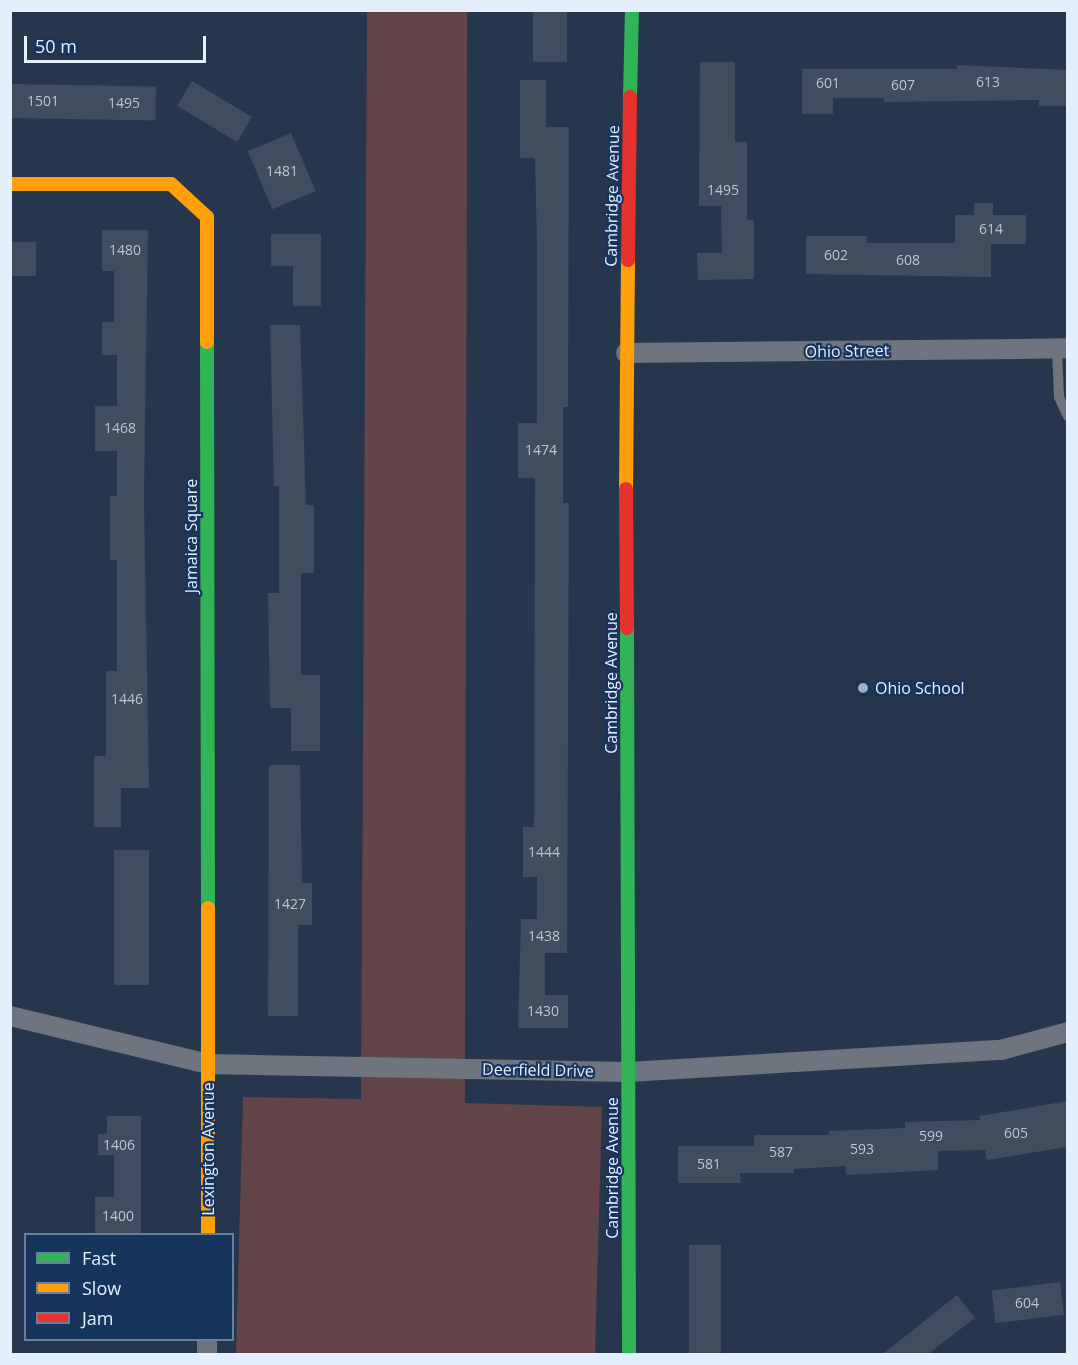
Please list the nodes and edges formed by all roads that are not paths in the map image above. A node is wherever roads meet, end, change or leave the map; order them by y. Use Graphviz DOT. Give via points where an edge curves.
graph roads {
  1 [pos="632,10"];
  2 [pos="10,184"];
  3 [pos="1062,348"];
  4 [pos="626,353"];
  5 [pos="1068,416"];
  6 [pos="10,1016"];
  7 [pos="1068,1032"];
  8 [pos="208,1064"];
  9 [pos="628,1072"];
  10 [pos="208,1233"];
  11 [pos="629,1354"];
  1 -- 4 [label="street, Cambridge Avenue"];
  2 -- 8 [label="street, Jamaica Square" via="171,184 207,217"];
  3 -- 4 [label="street, Ohio Street"];
  3 -- 5 [label="lane" via="1059,397"];
  4 -- 9 [label="street, Cambridge Avenue"];
  6 -- 8 [label="street, Deerfield Drive"];
  7 -- 9 [label="street, Deerfield Drive" via="1001,1050"];
  8 -- 9 [label="street, Deerfield Drive"];
  8 -- 10 [label="street, Lexington Avenue"];
  9 -- 11 [label="street, Cambridge Avenue"];
}
